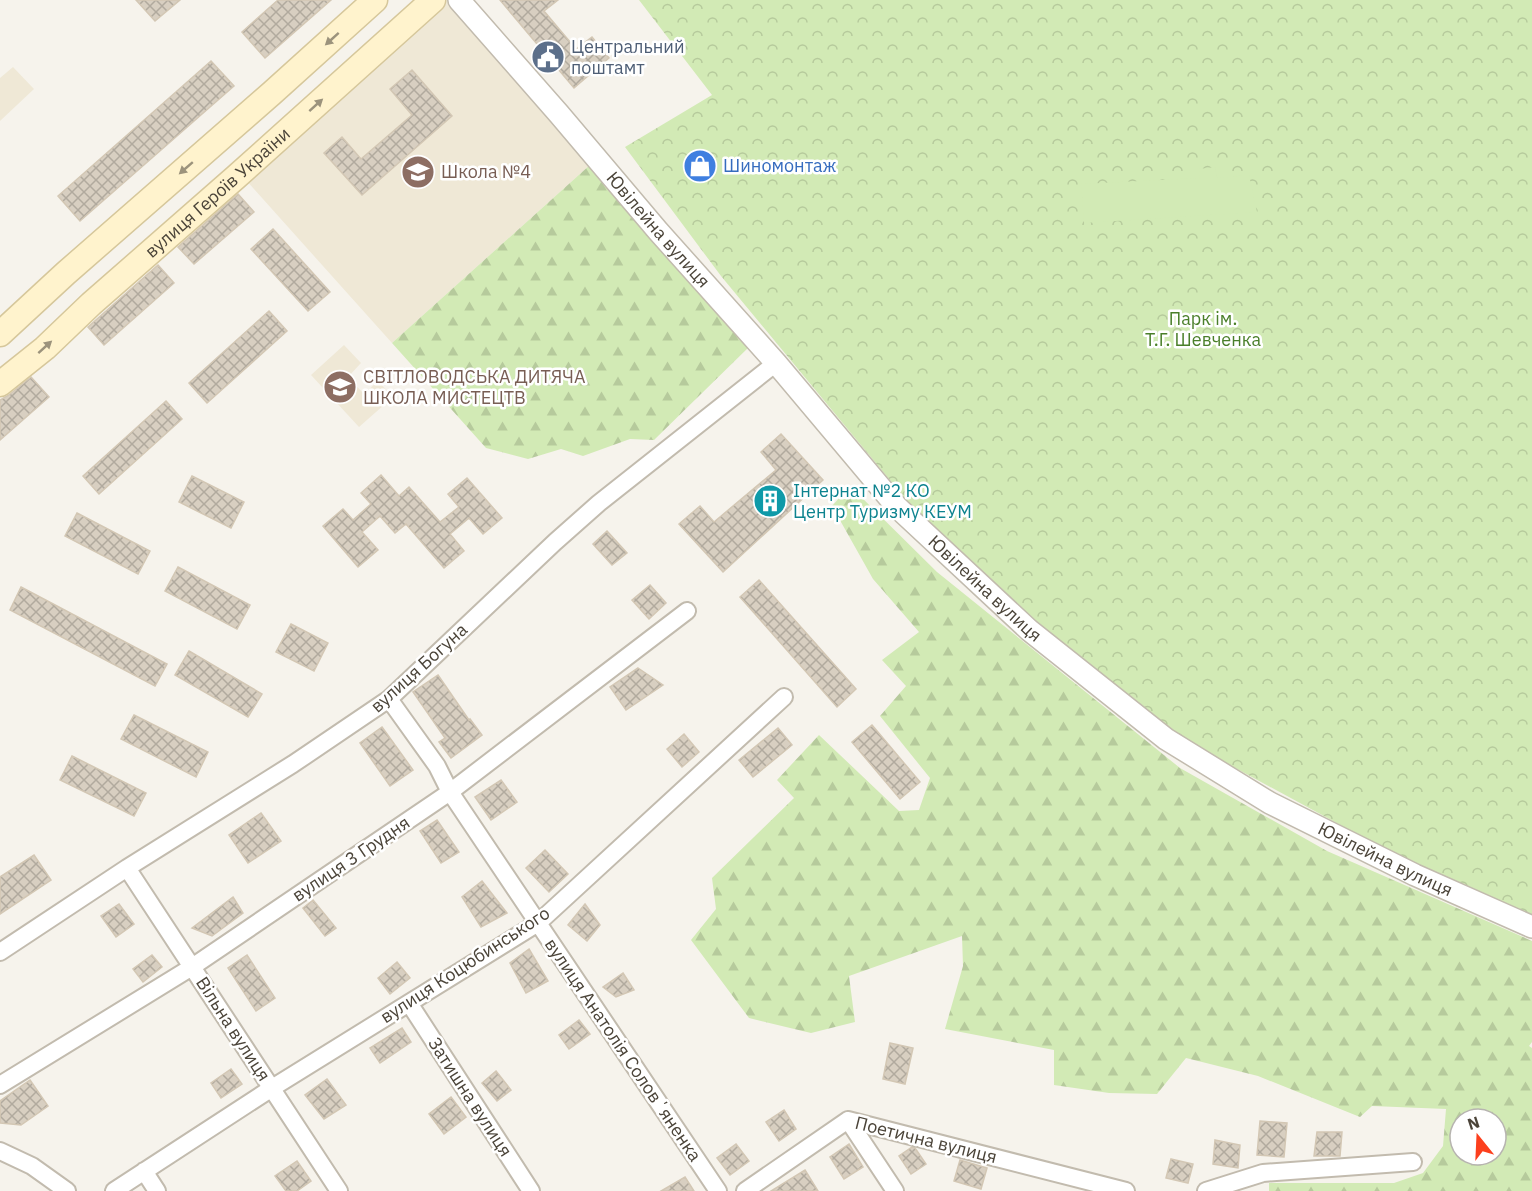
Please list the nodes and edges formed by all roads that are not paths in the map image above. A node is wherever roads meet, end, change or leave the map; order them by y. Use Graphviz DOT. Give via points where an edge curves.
graph roads {
  1 [pos="375,0"];
  2 [pos="433,0"];
  3 [pos="459,0"];
  4 [pos="66,273"];
  5 [pos="91,304"];
  6 [pos="0,334"];
  7 [pos="776,363"];
  8 [pos="0,384"];
  9 [pos="687,610"];
  10 [pos="784,698"];
  11 [pos="389,699"];
  12 [pos="450,792"];
  13 [pos="127,868"];
  14 [pos="538,922"];
  15 [pos="1532,927"];
  16 [pos="0,952"];
  17 [pos="192,967"];
  18 [pos="409,1003"];
  19 [pos="0,1085"];
  20 [pos="272,1088"];
  21 [pos="848,1120"];
  22 [pos="0,1151"];
  23 [pos="1413,1162"];
  24 [pos="144,1171"];
  25 [pos="67,1191"];
  26 [pos="114,1191"];
  27 [pos="157,1191"];
  28 [pos="339,1191"];
  29 [pos="531,1191"];
  30 [pos="718,1191"];
  31 [pos="745,1191"];
  32 [pos="895,1191"];
  33 [pos="1125,1191"];
  34 [pos="1206,1191"];
  1 -- 4 [label="main road, one-way"];
  5 -- 2 [label="main road, вулиця Героїв України, one-way"];
  3 -- 7 [label="street, Ювілейна вулиця"];
  4 -- 5 [label="main road"];
  4 -- 6 [label="main road"];
  8 -- 5 [label="main road, вулиця Героїв України, one-way"];
  7 -- 11 [label="street, вулиця Богуна" via="599,503"];
  7 -- 15 [label="street, Ювілейна вулиця" via="897,507 1029,630 1166,739 1270,803 1415,875"];
  9 -- 12 [label="street, вулиця 3 Грудня"];
  10 -- 14 [label="street, вулиця Коцюбинського"];
  11 -- 12 [label="street, вулиця Анатолія Соловʼяненка" via="437,766"];
  11 -- 13 [label="street, вулиця Богуна"];
  12 -- 14 [label="street, вулиця Анатолія Соловʼяненка"];
  12 -- 17 [label="street, вулиця 3 Грудня"];
  13 -- 16 [label="street, вулиця Богуна"];
  13 -- 17 [label="street, Вільна вулиця"];
  14 -- 18 [label="street, вулиця Коцюбинського"];
  14 -- 30 [label="street, вулиця Анатолія Соловʼяненка"];
  17 -- 19 [label="street, вулиця 3 Грудня"];
  17 -- 20 [label="street, Вільна вулиця"];
  18 -- 20 [label="street, вулиця Коцюбинського"];
  18 -- 29 [label="street, Затишна вулиця"];
  20 -- 24 [label="street, вулиця Коцюбинського"];
  20 -- 28 [label="street, Вільна вулиця"];
  21 -- 31 [label="street, Поетична вулиця"];
  21 -- 32 [label="street"];
  21 -- 33 [label="street, Поетична вулиця"];
  22 -- 25 [label="street" via="32,1166"];
  23 -- 34 [label="street" via="1263,1173"];
  24 -- 26 [label="street, вулиця Коцюбинського"];
  24 -- 27 [label="street"];
}
